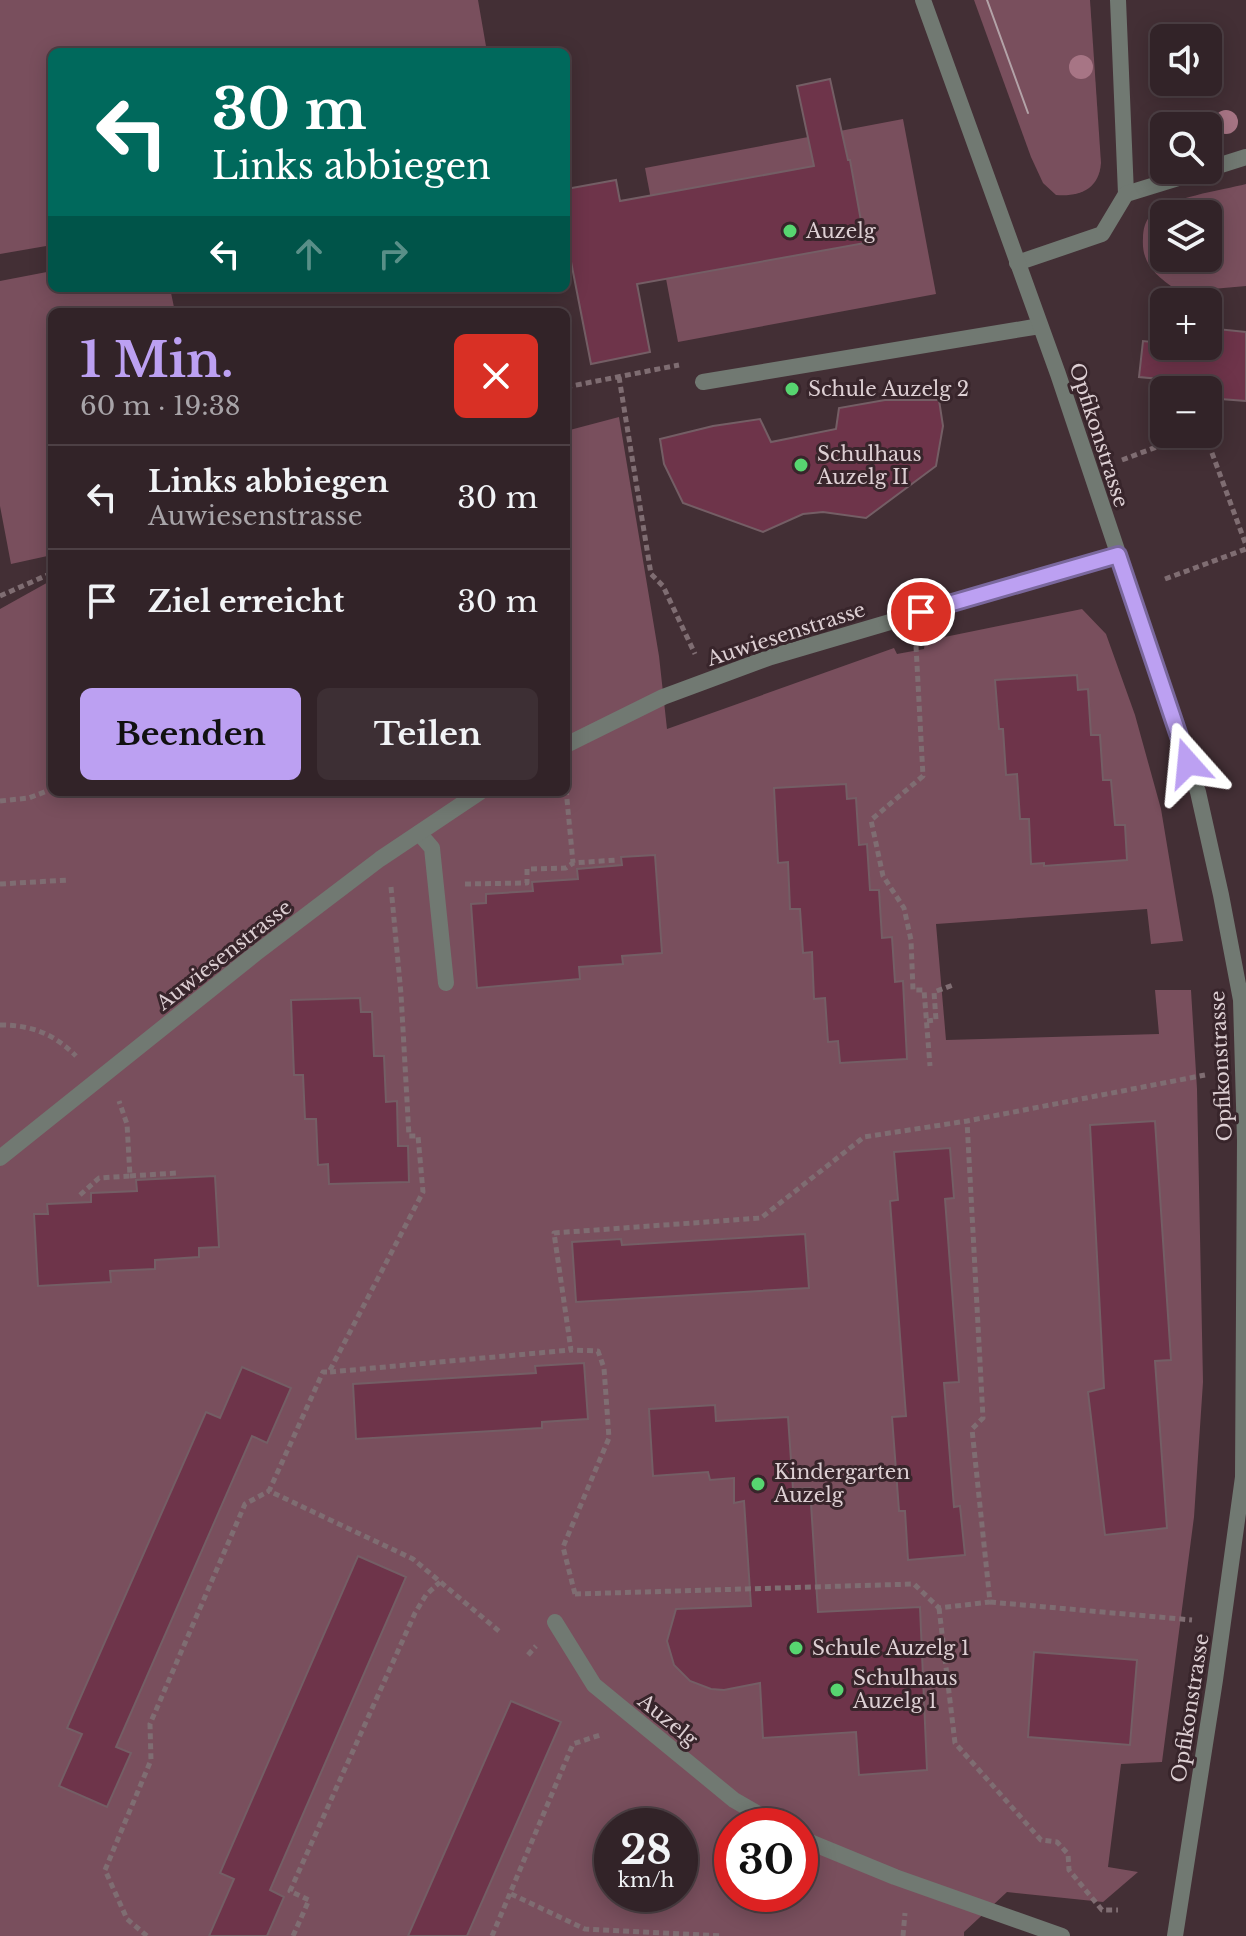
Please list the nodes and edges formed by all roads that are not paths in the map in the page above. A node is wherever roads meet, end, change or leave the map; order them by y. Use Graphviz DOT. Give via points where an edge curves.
graph roads {
  1 [pos="923,0"];
  2 [pos="1118,0"];
  3 [pos="1246,157"];
  4 [pos="1222,164"];
  5 [pos="1158,184"];
  6 [pos="1126,194"];
  7 [pos="1017,263"];
  8 [pos="1040,326"];
  9 [pos="703,382"];
  10 [pos="1118,555"];
  11 [pos="570,743"];
  12 [pos="474,796"];
  13 [pos="419,833"];
  14 [pos="446,983"];
  15 [pos="0,1158"];
  16 [pos="555,1622"];
  17 [pos="748,1808"];
  18 [pos="818,1845"];
  19 [pos="1062,1936"];
  20 [pos="1175,1936"];
  1 -- 7 [label="street, Opfikonstrasse"];
  2 -- 6 [label="street"];
  3 -- 4 [label="street"];
  5 -- 6 [label="street"];
  6 -- 7 [label="street" via="1102,234"];
  7 -- 8 [label="street, Opfikonstrasse"];
  8 -- 9 [label="street"];
  8 -- 10 [label="street, Opfikonstrasse"];
  10 -- 11 [label="street, Auwiesenstrasse" via="771,657 663,697"];
  10 -- 20 [label="street, Opfikonstrasse" via="1198,792 1241,1000 1245,1073 1243,1477"];
  12 -- 13 [label="street, Auwiesenstrasse"];
  13 -- 14 [label="street" via="432,848"];
  13 -- 15 [label="street, Auwiesenstrasse" via="255,954"];
  16 -- 17 [label="street, Auzelg" via="594,1685"];
  18 -- 19 [label="street"];
}
